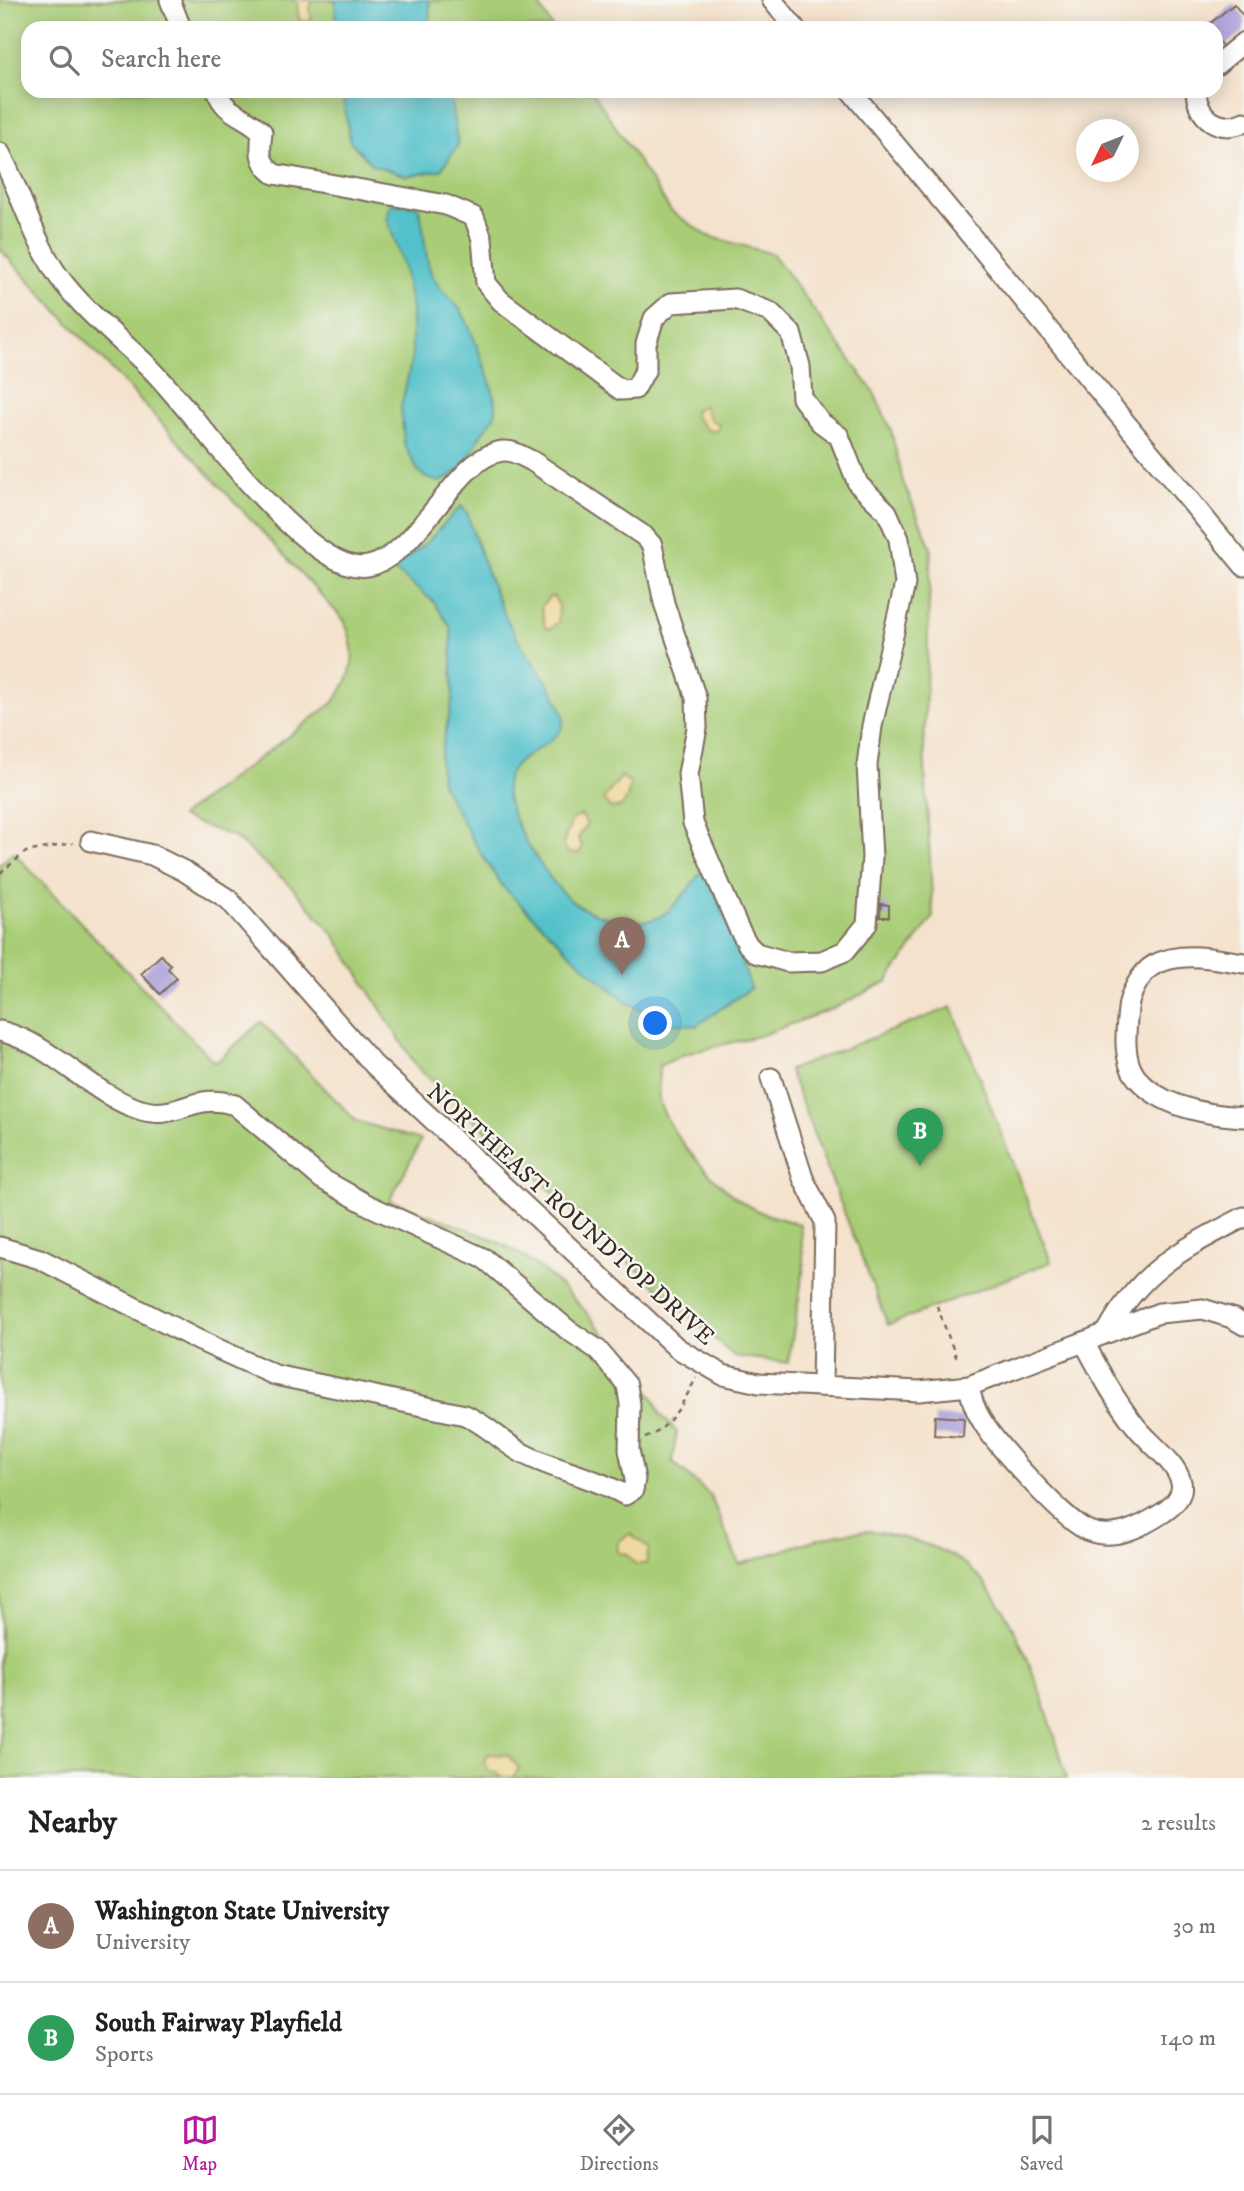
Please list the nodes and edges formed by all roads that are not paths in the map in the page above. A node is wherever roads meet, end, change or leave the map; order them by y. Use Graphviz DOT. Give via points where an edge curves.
graph roads {
  1 [pos="170,0"];
  2 [pos="772,0"];
  3 [pos="178,21"];
  4 [pos="789,21"];
  5 [pos="1244,42"];
  6 [pos="1223,59"];
  7 [pos="219,98"];
  8 [pos="857,98"];
  9 [pos="1197,98"];
  10 [pos="1244,122"];
  11 [pos="0,153"];
  12 [pos="1244,566"];
  13 [pos="91,841"];
  14 [pos="1244,963"];
  15 [pos="0,1031"];
  16 [pos="771,1077"];
  17 [pos="1244,1116"];
  18 [pos="1244,1217"];
  19 [pos="0,1247"];
  20 [pos="1244,1325"];
  21 [pos="1107,1332"];
  22 [pos="1084,1342"];
  23 [pos="822,1386"];
  24 [pos="969,1386"];
  1 -- 3 [label="street"];
  2 -- 4 [label="street"];
  5 -- 6 [label="street"];
  7 -- 11 [label="street" via="231,112 262,132 260,156 274,174 446,205 474,217 482,239 486,283 501,301 621,390 635,389 641,381 654,318 671,303 735,299 770,312 791,333 802,398 820,422 839,436 858,484 887,512 899,539 905,584 867,765 872,857 867,924 845,951 822,961 788,962 756,953 738,927 693,823 688,774 697,728 696,698 664,603 652,545 644,536 532,461 500,451 454,484 407,542 385,561 366,567 341,561 319,548 265,502 178,398 59,277"];
  8 -- 12 [label="street"];
  9 -- 10 [label="street" via="1200,110 1210,121 1227,127"];
  13 -- 23 [label="street, NORTHEAST ROUNDTOP DRIVE" via="152,855 228,899 365,1056 677,1348 703,1366 738,1380"];
  14 -- 17 [label="street" via="1190,955 1153,965 1129,995 1124,1040 1135,1076 1165,1101 1223,1116"];
  15 -- 19 [label="street" via="38,1044 102,1090 155,1114 203,1100 235,1105 322,1179 485,1259 615,1368 627,1385 633,1490 625,1494 594,1478 554,1467 521,1452 484,1423 465,1415 250,1366 40,1259"];
  16 -- 23 [label="street" via="803,1178 825,1222"];
  18 -- 21 [label="street" via="1146,1276 1129,1294"];
  20 -- 21 [label="street, NORTHEAST ROUNDTOP DRIVE" via="1203,1309 1180,1309"];
  21 -- 22 [label="street, NORTHEAST ROUNDTOP DRIVE"];
  22 -- 24 [label="street, NORTHEAST ROUNDTOP DRIVE"];
  22 -- 24 [label="street" via="1135,1426 1179,1477 1181,1496 1157,1517 1127,1531 1103,1534 1078,1526 1064,1515 989,1431"];
  23 -- 24 [label="street, NORTHEAST ROUNDTOP DRIVE" via="919,1391"];
}
